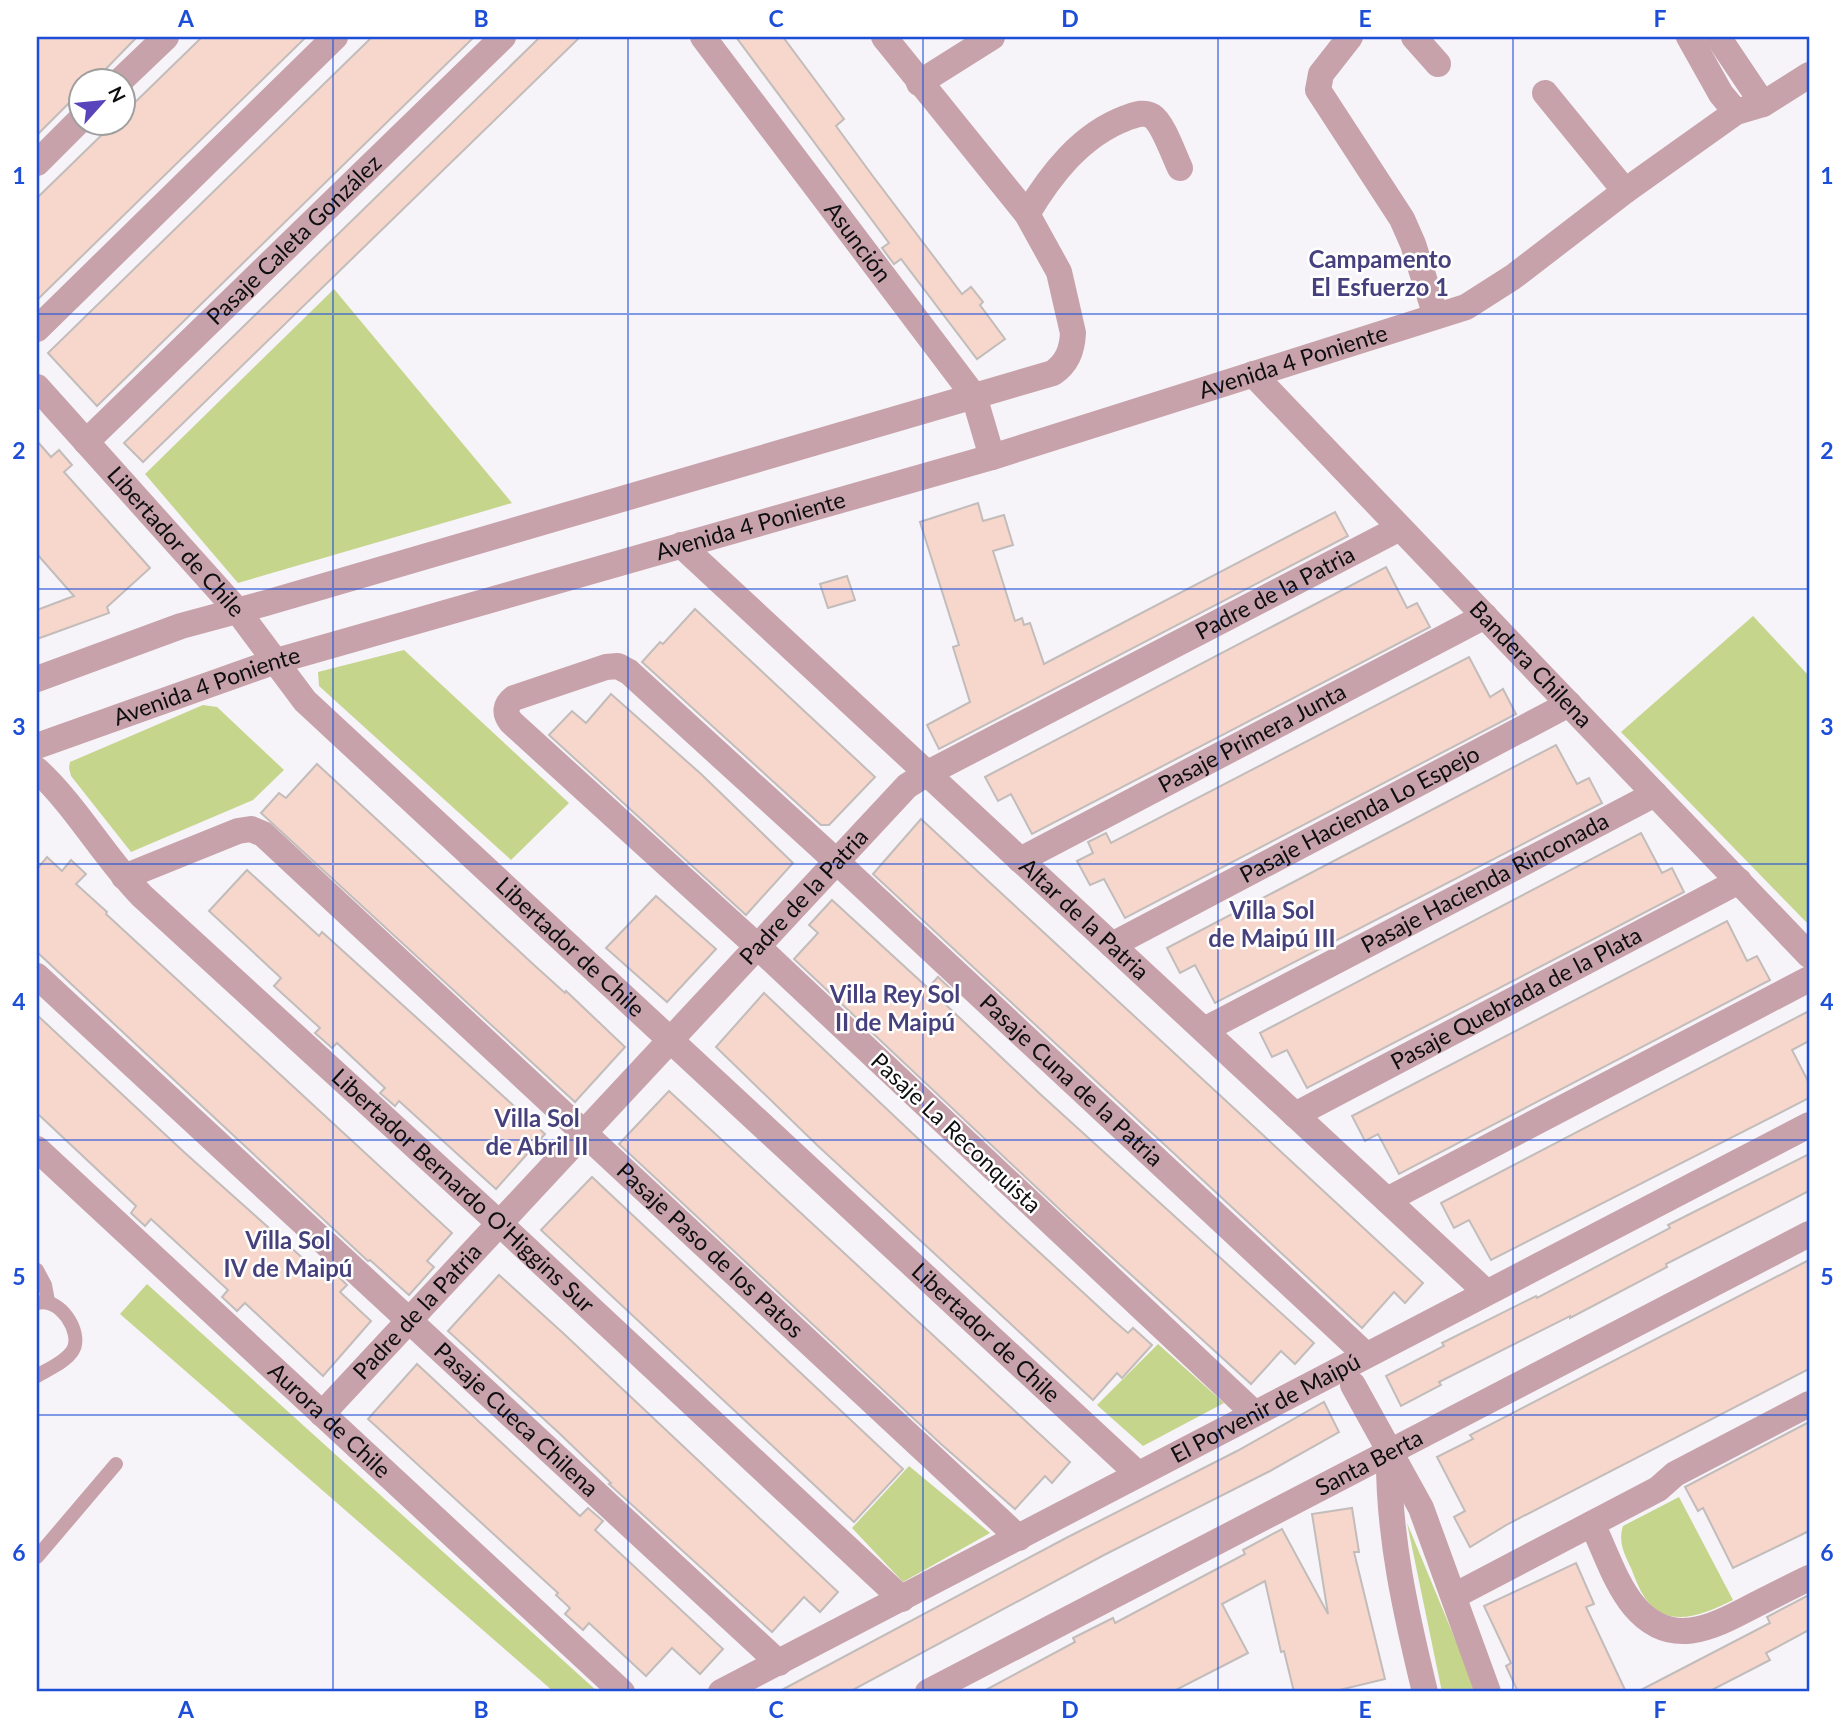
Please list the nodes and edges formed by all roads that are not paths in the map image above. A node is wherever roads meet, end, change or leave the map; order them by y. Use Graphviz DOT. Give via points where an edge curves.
graph roads {
  1 [pos="166,37"];
  2 [pos="335,37"];
  3 [pos="503,37"];
  4 [pos="703,37"];
  5 [pos="884,37"];
  6 [pos="992,37"];
  7 [pos="1350,37"];
  8 [pos="1414,37"];
  9 [pos="1689,37"];
  10 [pos="1718,37"];
  11 [pos="1438,64"];
  12 [pos="136,66"];
  13 [pos="1809,75"];
  14 [pos="919,83"];
  15 [pos="1545,93"];
  16 [pos="1763,104"];
  17 [pos="1736,112"];
  18 [pos="66,134"];
  19 [pos="37,163"];
  20 [pos="1180,168"];
  21 [pos="1625,191"];
  22 [pos="1027,214"];
  23 [pos="1436,316"];
  24 [pos="37,329"];
  25 [pos="1253,374"];
  26 [pos="37,387"];
  27 [pos="974,396"];
  28 [pos="86,442"];
  29 [pos="992,457"];
  30 [pos="1400,528"];
  31 [pos="681,545"];
  32 [pos="237,610"];
  33 [pos="1485,617"];
  34 [pos="273,662"];
  35 [pos="37,679"];
  36 [pos="1569,705"];
  37 [pos="506,709"];
  38 [pos="37,746"];
  39 [pos="37,771"];
  40 [pos="926,774"];
  41 [pos="1655,794"];
  42 [pos="1020,860"];
  43 [pos="836,861"];
  44 [pos="124,877"];
  45 [pos="1739,881"];
  46 [pos="1112,945"];
  47 [pos="757,946"];
  48 [pos="1809,955"];
  49 [pos="37,975"];
  50 [pos="1809,979"];
  51 [pos="1204,1030"];
  52 [pos="670,1040"];
  53 [pos="1295,1115"];
  54 [pos="1809,1125"];
  55 [pos="583,1133"];
  56 [pos="37,1149"];
  57 [pos="1387,1200"];
  58 [pos="499,1223"];
  59 [pos="1809,1234"];
  60 [pos="37,1270"];
  61 [pos="1486,1292"];
  62 [pos="42,1302"];
  63 [pos="410,1319"];
  64 [pos="1366,1355"];
  65 [pos="37,1376"];
  66 [pos="1353,1385"];
  67 [pos="1809,1404"];
  68 [pos="1254,1413"];
  69 [pos="322,1414"];
  70 [pos="1389,1452"];
  71 [pos="116,1464"];
  72 [pos="1138,1474"];
  73 [pos="1592,1524"];
  74 [pos="1019,1538"];
  75 [pos="37,1557"];
  76 [pos="1809,1578"];
  77 [pos="1454,1596"];
  78 [pos="902,1599"];
  79 [pos="779,1663"];
  80 [pos="622,1692"];
  81 [pos="721,1692"];
  82 [pos="928,1692"];
  83 [pos="1425,1692"];
  84 [pos="1488,1692"];
  1 -- 12 [label="street"];
  2 -- 24 [label="street"];
  3 -- 28 [label="street, Pasaje Caleta González"];
  4 -- 27 [label="street, Asunción"];
  5 -- 14 [label="street"];
  6 -- 14 [label="street"];
  7 -- 23 [label="street" via="1321,74 1320,95 1402,219"];
  8 -- 11 [label="street"];
  9 -- 17 [label="street"];
  10 -- 16 [label="street"];
  13 -- 16 [label="street, Avenida 4 Poniente"];
  14 -- 22 [label="street"];
  15 -- 21 [label="street"];
  16 -- 17 [label="street, Avenida 4 Poniente"];
  17 -- 21 [label="street, Avenida 4 Poniente"];
  18 -- 19 [label="street"];
  20 -- 22 [label="street" via="1156,120 1136,114 1112,123 1084,143 1059,167"];
  21 -- 23 [label="street, Avenida 4 Poniente" via="1513,277 1466,307"];
  22 -- 27 [label="street" via="1059,272 1073,334 1070,352 1066,361 1045,377"];
  23 -- 25 [label="street, Avenida 4 Poniente"];
  25 -- 29 [label="street, Avenida 4 Poniente"];
  25 -- 30 [label="street, Bandera Chilena"];
  26 -- 28 [label="street, Libertador de Chile"];
  27 -- 29 [label="street, Asunción"];
  27 -- 32 [label="street"];
  28 -- 32 [label="street, Libertador de Chile"];
  29 -- 31 [label="street, Avenida 4 Poniente"];
  30 -- 33 [label="street, Bandera Chilena"];
  30 -- 40 [label="street, Padre de la Patria"];
  31 -- 34 [label="street, Avenida 4 Poniente"];
  31 -- 40 [label="street, Altar de la Patria"];
  32 -- 34 [label="street, Libertador de Chile"];
  32 -- 35 [label="street"];
  33 -- 36 [label="street, Bandera Chilena"];
  33 -- 42 [label="street, Pasaje Primera Junta"];
  34 -- 38 [label="street, Avenida 4 Poniente"];
  34 -- 52 [label="street, Libertador de Chile" via="305,701"];
  36 -- 41 [label="street, Bandera Chilena"];
  36 -- 46 [label="street, Pasaje Hacienda Lo Espejo"];
  37 -- 43 [label="street, Pasaje Cuna de la Patria" via="514,698 606,667 624,668"];
  37 -- 47 [label="street, Pasaje La Reconquista" via="511,722"];
  39 -- 44 [label="street, Libertador Bernardo O'Higgins Sur" via="60,793"];
  40 -- 42 [label="street, Altar de la Patria"];
  40 -- 43 [label="street, Padre de la Patria" via="899,794"];
  41 -- 45 [label="street, Bandera Chilena"];
  41 -- 51 [label="street, Pasaje Hacienda Rinconada"];
  42 -- 46 [label="street, Altar de la Patria"];
  43 -- 47 [label="street, Padre de la Patria"];
  43 -- 64 [label="street, Pasaje Cuna de la Patria"];
  44 -- 55 [label="street, Pasaje Paso de los Patos" via="238,831 251,829 263,834"];
  44 -- 58 [label="street, Libertador Bernardo O'Higgins Sur"];
  45 -- 48 [label="street, Bandera Chilena"];
  45 -- 53 [label="street, Pasaje Quebrada de la Plata"];
  46 -- 51 [label="street, Altar de la Patria"];
  47 -- 52 [label="street, Padre de la Patria"];
  47 -- 68 [label="street, Pasaje La Reconquista"];
  49 -- 63 [label="street, Pasaje Cueca Chilena"];
  50 -- 57 [label="street"];
  51 -- 53 [label="street, Altar de la Patria"];
  52 -- 55 [label="street, Padre de la Patria"];
  52 -- 72 [label="street, Libertador de Chile"];
  53 -- 57 [label="street, Altar de la Patria"];
  54 -- 61 [label="street, El Porvenir de Maipú"];
  55 -- 58 [label="street, Padre de la Patria"];
  55 -- 74 [label="street, Pasaje Paso de los Patos"];
  56 -- 69 [label="street, Aurora de Chile"];
  57 -- 61 [label="street, Altar de la Patria"];
  58 -- 63 [label="street, Padre de la Patria"];
  58 -- 78 [label="street, Libertador Bernardo O'Higgins Sur"];
  59 -- 70 [label="street, Santa Berta"];
  60 -- 62 [label="lane" via="45,1285"];
  61 -- 64 [label="street, El Porvenir de Maipú"];
  62 -- 65 [label="lane" via="60,1308 76,1342 70,1354"];
  63 -- 69 [label="street, Padre de la Patria"];
  63 -- 79 [label="street, Pasaje Cueca Chilena"];
  64 -- 68 [label="street, El Porvenir de Maipú"];
  66 -- 70 [label="street"];
  67 -- 73 [label="street" via="1675,1474 1658,1489"];
  68 -- 72 [label="street, El Porvenir de Maipú"];
  69 -- 80 [label="street, Aurora de Chile"];
  70 -- 77 [label="street" via="1421,1508"];
  70 -- 82 [label="street, Santa Berta"];
  70 -- 83 [label="street" via="1397,1557"];
  71 -- 75 [label="lane"];
  72 -- 74 [label="street, El Porvenir de Maipú"];
  73 -- 76 [label="street" via="1633,1605 1668,1629 1712,1627"];
  73 -- 77 [label="street"];
  74 -- 78 [label="street, El Porvenir de Maipú"];
  77 -- 84 [label="street"];
  78 -- 79 [label="street, El Porvenir de Maipú"];
  79 -- 81 [label="street, El Porvenir de Maipú"];
}
